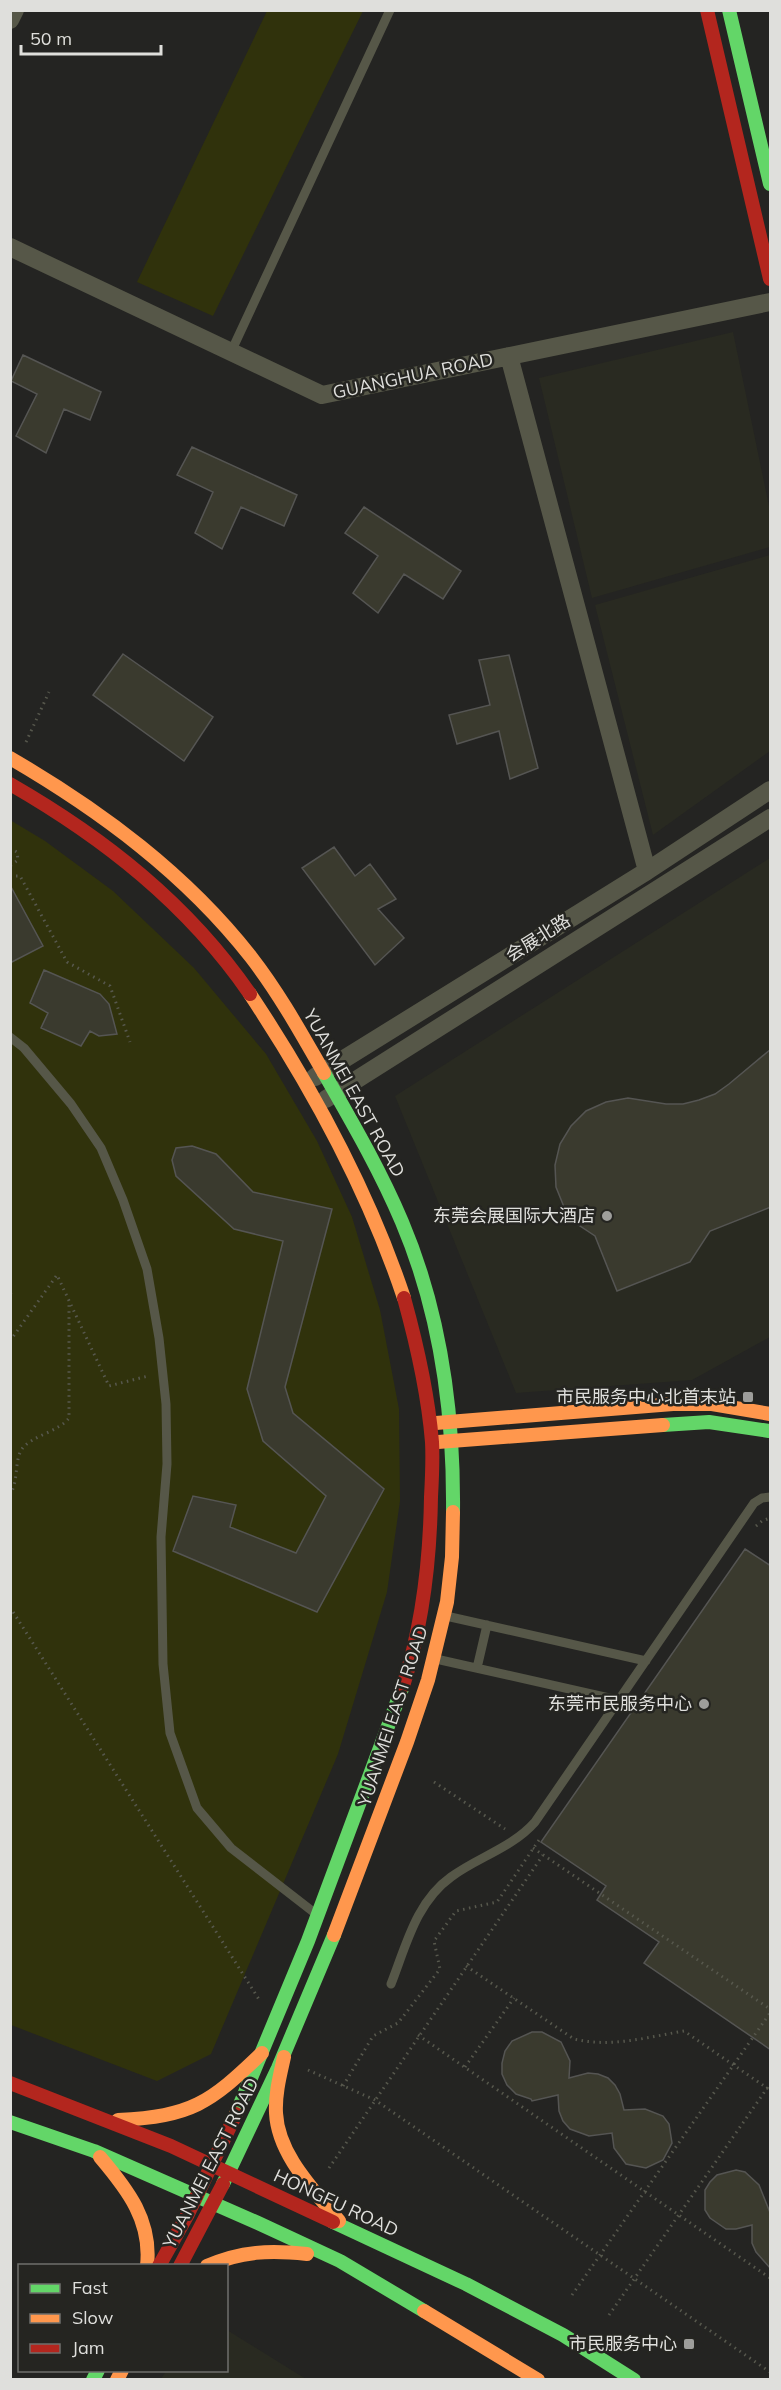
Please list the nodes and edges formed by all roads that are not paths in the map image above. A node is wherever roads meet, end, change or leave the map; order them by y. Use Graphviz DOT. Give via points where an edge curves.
graph roads {
  1 [pos="15,10"];
  2 [pos="390,10"];
  3 [pos="707,10"];
  4 [pos="729,10"];
  5 [pos="10,20"];
  6 [pos="771,184"];
  7 [pos="10,247"];
  8 [pos="771,279"];
  9 [pos="771,302"];
  10 [pos="231,352"];
  11 [pos="509,356"];
  12 [pos="10,758"];
  13 [pos="10,784"];
  14 [pos="771,790"];
  15 [pos="771,818"];
  16 [pos="647,871"];
  17 [pos="10,1037"];
  18 [pos="323,1072"];
  19 [pos="304,1084"];
  20 [pos="335,1092"];
  21 [pos="317,1104"];
  22 [pos="771,1414"];
  23 [pos="451,1422"];
  24 [pos="430,1424"];
  25 [pos="771,1431"];
  26 [pos="454,1441"];
  27 [pos="432,1443"];
  28 [pos="771,1497"];
  29 [pos="445,1616"];
  30 [pos="487,1625"];
  31 [pos="433,1658"];
  32 [pos="646,1661"];
  33 [pos="477,1668"];
  34 [pos="618,1700"];
  35 [pos="318,1916"];
  36 [pos="391,1984"];
  37 [pos="262,2053"];
  38 [pos="284,2057"];
  39 [pos="10,2083"];
  40 [pos="106,2120"];
  41 [pos="10,2122"];
  42 [pos="94,2151"];
  43 [pos="211,2164"];
  44 [pos="229,2172"];
  45 [pos="196,2196"];
  46 [pos="213,2203"];
  47 [pos="344,2227"];
  48 [pos="340,2261"];
  49 [pos="147,2264"];
  50 [pos="160,2264"];
  51 [pos="181,2264"];
  52 [pos="209,2264"];
  53 [pos="538,2379"];
  54 [pos="634,2379"];
  1 -- 5 [label="street"];
  2 -- 10 [label="lane"];
  3 -- 8 [label="street"];
  4 -- 6 [label="street"];
  7 -- 10 [label="street, GUANGHUA ROAD"];
  9 -- 11 [label="street, GUANGHUA ROAD"];
  10 -- 11 [label="street, GUANGHUA ROAD" via="322,395"];
  11 -- 16 [label="street"];
  12 -- 18 [label="street, YUANMEI EAST ROAD" via="110,820 155,855 195,895 240,943 283,1004"];
  13 -- 19 [label="street, YUANMEI EAST ROAD" via="97,838 179,910 223,957 264,1015"];
  14 -- 16 [label="street, 会展北路"];
  15 -- 20 [label="street, 会展北路"];
  16 -- 18 [label="street, 会展北路"];
  17 -- 35 [label="lane" via="24,1048 70,1104 101,1148 147,1269 166,1404 167,1464 161,1537 163,1664 170,1733 197,1808 231,1848"];
  18 -- 19 [label="street, 会展北路"];
  18 -- 20 [label="street, YUANMEI EAST ROAD"];
  19 -- 21 [label="street, YUANMEI EAST ROAD"];
  20 -- 21 [label="street, 会展北路"];
  20 -- 23 [label="street, YUANMEI EAST ROAD" via="388,1188 412,1250 433,1314"];
  21 -- 24 [label="street, YUANMEI EAST ROAD" via="368,1199 393,1260 411,1319"];
  22 -- 23 [label="street" via="712,1404 673,1404"];
  23 -- 24 [label="street"];
  23 -- 26 [label="street, YUANMEI EAST ROAD"];
  24 -- 27 [label="street, YUANMEI EAST ROAD"];
  25 -- 26 [label="street" via="709,1422"];
  26 -- 27 [label="street"];
  26 -- 29 [label="street, YUANMEI EAST ROAD"];
  27 -- 35 [label="street, YUANMEI EAST ROAD" via="429,1566 422,1615 398,1699"];
  28 -- 32 [label="lane" via="753,1503"];
  29 -- 30 [label="lane"];
  29 -- 31 [label="street, YUANMEI EAST ROAD"];
  30 -- 32 [label="lane"];
  30 -- 33 [label="lane"];
  31 -- 33 [label="lane"];
  31 -- 38 [label="street, YUANMEI EAST ROAD" via="340,1922"];
  32 -- 34 [label="lane"];
  33 -- 34 [label="lane"];
  34 -- 36 [label="lane" via="535,1822 518,1838 437,1889 422,1908"];
  35 -- 37 [label="street, YUANMEI EAST ROAD"];
  37 -- 40 [label="street" via="204,2104 152,2119"];
  37 -- 43 [label="street, YUANMEI EAST ROAD"];
  38 -- 44 [label="street, YUANMEI EAST ROAD"];
  38 -- 47 [label="street" via="277,2121 288,2154"];
  39 -- 40 [label="street, HONGFU ROAD"];
  40 -- 43 [label="street, HONGFU ROAD"];
  41 -- 42 [label="street"];
  42 -- 45 [label="street"];
  42 -- 49 [label="street" via="125,2186 144,2221"];
  43 -- 44 [label="street, HONGFU ROAD"];
  43 -- 45 [label="street, YUANMEI EAST ROAD"];
  44 -- 46 [label="street, YUANMEI EAST ROAD"];
  44 -- 47 [label="street, HONGFU ROAD"];
  45 -- 46 [label="street"];
  45 -- 50 [label="street, YUANMEI EAST ROAD"];
  46 -- 48 [label="street"];
  46 -- 51 [label="street, YUANMEI EAST ROAD"];
  47 -- 54 [label="street, HONGFU ROAD" via="554,2330"];
  48 -- 52 [label="street" via="267,2249 230,2254"];
  48 -- 53 [label="street"];
}
